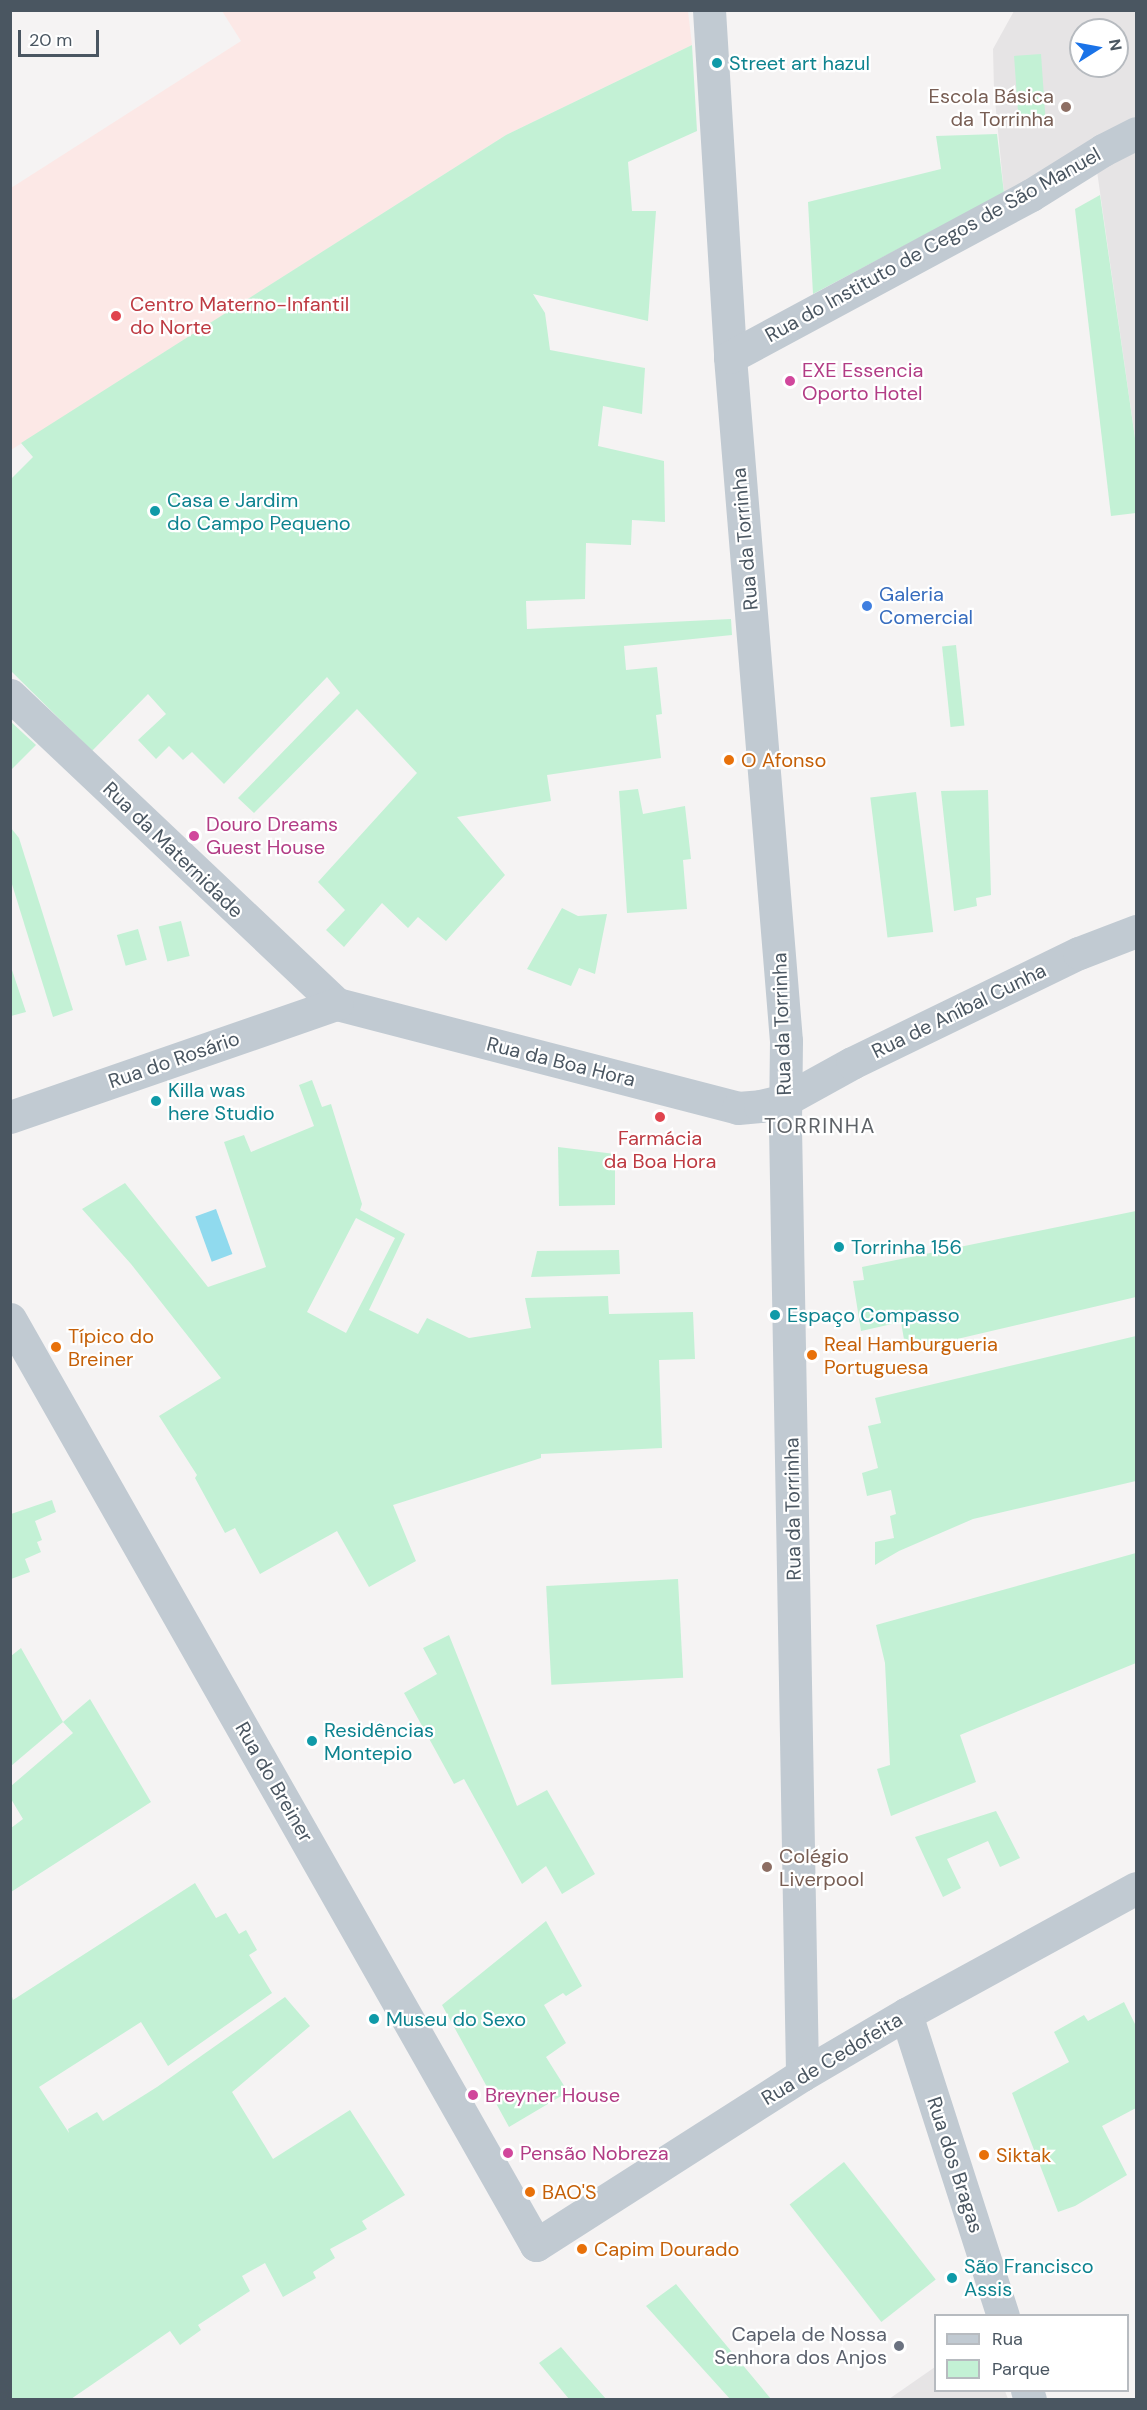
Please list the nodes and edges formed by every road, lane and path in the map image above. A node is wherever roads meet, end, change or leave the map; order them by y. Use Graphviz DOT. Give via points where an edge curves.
graph roads {
  1 [pos="709,10"];
  2 [pos="1137,133"];
  3 [pos="730,357"];
  4 [pos="10,695"];
  5 [pos="1137,931"];
  6 [pos="337,1004"];
  7 [pos="785,1100"];
  8 [pos="10,1117"];
  9 [pos="10,1319"];
  10 [pos="1137,1888"];
  11 [pos="906,2014"];
  12 [pos="802,2075"];
  13 [pos="536,2245"];
  14 [pos="1002,2314"];
  1 -- 3 [label="street, Rua da Torrinha"];
  2 -- 3 [label="street, Rua do Instituto de Cegos de São Manuel" via="1031,195"];
  3 -- 7 [label="street, Rua da Torrinha" via="786,1041"];
  4 -- 6 [label="street, Rua da Maternidade"];
  5 -- 7 [label="street, Rua de Aníbal Cunha" via="1079,953 852,1063"];
  6 -- 7 [label="street, Rua da Boa Hora" via="738,1108"];
  6 -- 8 [label="street, Rua do Rosário"];
  7 -- 12 [label="street, Rua da Torrinha"];
  9 -- 13 [label="street, Rua do Breiner"];
  10 -- 11 [label="street, Rua de Cedofeita"];
  11 -- 12 [label="street, Rua de Cedofeita"];
  11 -- 14 [label="street, Rua dos Bragas"];
  12 -- 13 [label="street, Rua de Cedofeita"];
}
